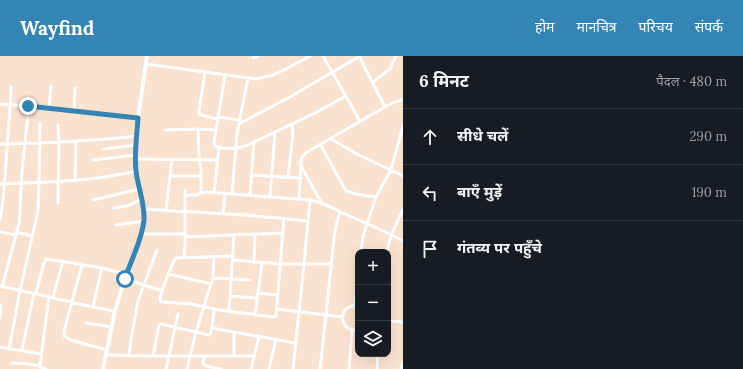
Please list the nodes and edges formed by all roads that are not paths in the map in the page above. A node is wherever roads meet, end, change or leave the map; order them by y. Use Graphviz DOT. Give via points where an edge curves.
graph roads {
  1 [pos="147,56"];
  2 [pos="258,56"];
  3 [pos="310,56"];
  4 [pos="323,56"];
  5 [pos="360,56"];
  6 [pos="396,56"];
  7 [pos="253,58"];
  8 [pos="146,64"];
  9 [pos="205,72"];
  10 [pos="332,73"];
  11 [pos="225,75"];
  12 [pos="248,78"];
  13 [pos="373,82"];
  14 [pos="51,86"];
  15 [pos="11,87"];
  16 [pos="75,88"];
  17 [pos="346,96"];
  18 [pos="403,100"];
  19 [pos="0,104"];
  20 [pos="11,105"];
  21 [pos="28,106"];
  22 [pos="385,107"];
  23 [pos="50,108"];
  24 [pos="74,111"];
  25 [pos="138,118"];
  26 [pos="218,118"];
  27 [pos="239,120"];
  28 [pos="360,121"];
  29 [pos="40,123"];
  30 [pos="239,124"];
  31 [pos="292,124"];
  32 [pos="58,125"];
  33 [pos="403,126"];
  34 [pos="198,129"];
  35 [pos="165,130"];
  36 [pos="216,130"];
  37 [pos="275,132"];
  38 [pos="137,136"];
  39 [pos="331,139"];
  40 [pos="254,141"];
  41 [pos="59,142"];
  42 [pos="76,142"];
  43 [pos="40,143"];
  44 [pos="0,144"];
  45 [pos="7,144"];
  46 [pos="25,144"];
  47 [pos="320,144"];
  48 [pos="136,145"];
  49 [pos="219,147"];
  50 [pos="104,149"];
  51 [pos="236,149"];
  52 [pos="136,157"];
  53 [pos="93,160"];
  54 [pos="172,160"];
  55 [pos="200,160"];
  56 [pos="217,160"];
  57 [pos="301,166"];
  58 [pos="391,170"];
  59 [pos="136,171"];
  60 [pos="252,175"];
  61 [pos="170,176"];
  62 [pos="201,176"];
  63 [pos="272,176"];
  64 [pos="288,176"];
  65 [pos="403,176"];
  66 [pos="301,178"];
  67 [pos="75,181"];
  68 [pos="58,182"];
  69 [pos="22,183"];
  70 [pos="39,183"];
  71 [pos="0,184"];
  72 [pos="4,184"];
  73 [pos="140,189"];
  74 [pos="185,190"];
  75 [pos="201,193"];
  76 [pos="214,193"];
  77 [pos="225,194"];
  78 [pos="232,194"];
  79 [pos="185,195"];
  80 [pos="250,196"];
  81 [pos="270,196"];
  82 [pos="376,197"];
  83 [pos="299,198"];
  84 [pos="143,199"];
  85 [pos="93,200"];
  86 [pos="310,200"];
  87 [pos="321,202"];
  88 [pos="58,203"];
  89 [pos="114,208"];
  90 [pos="144,209"];
  91 [pos="403,210"];
  92 [pos="166,211"];
  93 [pos="185,212"];
  94 [pos="340,212"];
  95 [pos="223,214"];
  96 [pos="0,218"];
  97 [pos="284,218"];
  98 [pos="307,220"];
  99 [pos="144,221"];
  100 [pos="368,224"];
  101 [pos="116,225"];
  102 [pos="0,232"];
  103 [pos="16,233"];
  104 [pos="283,233"];
  105 [pos="141,234"];
  106 [pos="255,234"];
  107 [pos="391,234"];
  108 [pos="185,235"];
  109 [pos="234,235"];
  110 [pos="32,236"];
  111 [pos="403,241"];
  112 [pos="361,249"];
  113 [pos="387,249"];
  114 [pos="157,250"];
  115 [pos="233,256"];
  116 [pos="214,257"];
  117 [pos="184,258"];
  118 [pos="233,260"];
  119 [pos="63,261"];
  120 [pos="254,263"];
  121 [pos="262,263"];
  122 [pos="281,264"];
  123 [pos="304,264"];
  124 [pos="331,264"];
  125 [pos="82,265"];
  126 [pos="102,268"];
  127 [pos="126,274"];
  128 [pos="169,274"];
  129 [pos="213,276"];
  130 [pos="125,279"];
  131 [pos="231,279"];
  132 [pos="250,280"];
  133 [pos="144,284"];
  134 [pos="211,284"];
  135 [pos="1,286"];
  136 [pos="20,291"];
  137 [pos="163,291"];
  138 [pos="35,293"];
  139 [pos="258,293"];
  140 [pos="278,295"];
  141 [pos="49,296"];
  142 [pos="230,296"];
  143 [pos="54,297"];
  144 [pos="257,298"];
  145 [pos="73,302"];
  146 [pos="0,305"];
  147 [pos="204,306"];
  148 [pos="355,306"];
  149 [pos="93,307"];
  150 [pos="214,309"];
  151 [pos="277,309"];
  152 [pos="115,311"];
  153 [pos="229,312"];
  154 [pos="299,313"];
  155 [pos="178,314"];
  156 [pos="255,315"];
  157 [pos="326,315"];
  158 [pos="342,317"];
  159 [pos="0,318"];
  160 [pos="391,321"];
  161 [pos="403,322"];
  162 [pos="86,323"];
  163 [pos="112,327"];
  164 [pos="176,327"];
  165 [pos="212,328"];
  166 [pos="352,330"];
  167 [pos="196,332"];
  168 [pos="234,332"];
  169 [pos="259,337"];
  170 [pos="276,340"];
  171 [pos="295,343"];
  172 [pos="0,348"];
  173 [pos="9,349"];
  174 [pos="22,350"];
  175 [pos="107,352"];
  176 [pos="42,354"];
  177 [pos="129,356"];
  178 [pos="153,356"];
  179 [pos="169,356"];
  180 [pos="190,356"];
  181 [pos="204,356"];
  182 [pos="234,356"];
  183 [pos="254,356"];
  184 [pos="378,357"];
  185 [pos="12,363"];
  186 [pos="403,363"];
  187 [pos="40,366"];
  188 [pos="402,368"];
  189 [pos="46,369"];
  190 [pos="103,369"];
  191 [pos="166,369"];
  192 [pos="187,369"];
  193 [pos="221,369"];
  194 [pos="251,369"];
  195 [pos="269,369"];
  196 [pos="293,369"];
  197 [pos="320,369"];
  198 [pos="348,369"];
  199 [pos="377,369"];
  1 -- 8 [label="main road"];
  2 -- 7 [label="street"];
  3 -- 12 [label="street" via="274,75"];
  4 -- 10 [label="street"];
  5 -- 10 [label="street"];
  5 -- 13 [label="street"];
  6 -- 13 [label="street" via="390,70"];
  8 -- 9 [label="street"];
  8 -- 25 [label="main road"];
  9 -- 11 [label="street"];
  9 -- 26 [label="street" via="199,114"];
  10 -- 17 [label="street"];
  10 -- 30 [label="street"];
  11 -- 12 [label="street"];
  11 -- 26 [label="street"];
  12 -- 27 [label="street"];
  13 -- 22 [label="street"];
  14 -- 23 [label="street"];
  15 -- 20 [label="street"];
  16 -- 24 [label="street"];
  17 -- 28 [label="street"];
  17 -- 31 [label="street"];
  18 -- 22 [label="street"];
  19 -- 20 [label="street"];
  20 -- 21 [label="street"];
  20 -- 45 [label="street"];
  21 -- 23 [label="street"];
  21 -- 46 [label="street"];
  22 -- 28 [label="street"];
  23 -- 24 [label="street"];
  24 -- 25 [label="street"];
  25 -- 38 [label="main road"];
  26 -- 27 [label="street"];
  26 -- 36 [label="street"];
  27 -- 30 [label="street"];
  28 -- 39 [label="street"];
  29 -- 43 [label="street"];
  30 -- 51 [label="street"];
  31 -- 37 [label="street"];
  31 -- 64 [label="street" via="294,135"];
  32 -- 41 [label="street"];
  33 -- 58 [label="street"];
  34 -- 35 [label="street"];
  34 -- 36 [label="street"];
  34 -- 55 [label="street"];
  36 -- 49 [label="street" via="214,144"];
  37 -- 40 [label="street"];
  37 -- 63 [label="street"];
  38 -- 42 [label="street"];
  38 -- 48 [label="main road"];
  39 -- 47 [label="street"];
  39 -- 58 [label="street"];
  40 -- 51 [label="street"];
  40 -- 60 [label="street"];
  41 -- 42 [label="street"];
  41 -- 43 [label="street"];
  41 -- 68 [label="street"];
  42 -- 67 [label="street"];
  43 -- 46 [label="street"];
  43 -- 70 [label="street"];
  44 -- 45 [label="street"];
  45 -- 46 [label="street"];
  45 -- 72 [label="street"];
  46 -- 69 [label="street"];
  47 -- 57 [label="street" via="301,158"];
  47 -- 82 [label="street" via="346,191"];
  48 -- 50 [label="street"];
  48 -- 52 [label="main road"];
  49 -- 51 [label="street"];
  49 -- 56 [label="street"];
  51 -- 78 [label="street"];
  52 -- 53 [label="street"];
  52 -- 54 [label="street"];
  52 -- 59 [label="main road"];
  54 -- 55 [label="street"];
  54 -- 61 [label="street"];
  55 -- 56 [label="street"];
  55 -- 62 [label="street"];
  56 -- 76 [label="street"];
  57 -- 66 [label="street"];
  57 -- 87 [label="street"];
  58 -- 65 [label="street"];
  58 -- 82 [label="street"];
  59 -- 67 [label="street" via="100,179"];
  59 -- 73 [label="main road"];
  60 -- 63 [label="street"];
  60 -- 80 [label="street"];
  61 -- 62 [label="street"];
  61 -- 92 [label="street"];
  62 -- 75 [label="street"];
  63 -- 64 [label="street"];
  63 -- 81 [label="street"];
  64 -- 66 [label="street"];
  66 -- 83 [label="street"];
  67 -- 68 [label="street"];
  68 -- 70 [label="street"];
  68 -- 88 [label="street"];
  69 -- 70 [label="street"];
  69 -- 72 [label="street"];
  69 -- 103 [label="street"];
  70 -- 110 [label="street" via="38,211"];
  71 -- 72 [label="street"];
  72 -- 96 [label="street"];
  73 -- 84 [label="main road"];
  73 -- 85 [label="street"];
  74 -- 79 [label="street"];
  75 -- 76 [label="street"];
  75 -- 79 [label="street"];
  76 -- 77 [label="street"];
  77 -- 78 [label="street"];
  77 -- 95 [label="street"];
  78 -- 80 [label="street"];
  79 -- 93 [label="street"];
  80 -- 81 [label="street"];
  81 -- 83 [label="street"];
  82 -- 100 [label="street"];
  83 -- 86 [label="street"];
  84 -- 89 [label="street"];
  84 -- 90 [label="main road"];
  86 -- 87 [label="street"];
  86 -- 98 [label="street"];
  87 -- 94 [label="street"];
  90 -- 92 [label="street"];
  90 -- 99 [label="main road"];
  91 -- 107 [label="street"];
  92 -- 93 [label="street"];
  93 -- 95 [label="street"];
  93 -- 108 [label="street"];
  94 -- 100 [label="street"];
  94 -- 124 [label="street"];
  95 -- 97 [label="street"];
  97 -- 98 [label="street"];
  97 -- 104 [label="street"];
  98 -- 123 [label="street"];
  99 -- 101 [label="street"];
  99 -- 105 [label="main road"];
  100 -- 107 [label="street"];
  100 -- 112 [label="street"];
  102 -- 103 [label="street"];
  103 -- 110 [label="street"];
  103 -- 135 [label="street"];
  104 -- 106 [label="street"];
  104 -- 122 [label="street"];
  105 -- 108 [label="street"];
  105 -- 127 [label="main road"];
  106 -- 109 [label="street"];
  106 -- 120 [label="street"];
  107 -- 111 [label="street"];
  107 -- 113 [label="street"];
  108 -- 109 [label="street"];
  108 -- 117 [label="street"];
  109 -- 115 [label="street"];
  110 -- 136 [label="street"];
  114 -- 133 [label="street"];
  115 -- 116 [label="street"];
  115 -- 118 [label="street"];
  116 -- 117 [label="street"];
  116 -- 129 [label="street"];
  117 -- 128 [label="street" via="175,259"];
  118 -- 120 [label="street"];
  118 -- 131 [label="street"];
  119 -- 125 [label="street"];
  119 -- 138 [label="street" via="45,260"];
  119 -- 143 [label="street"];
  120 -- 121 [label="street"];
  121 -- 122 [label="street"];
  121 -- 139 [label="street"];
  122 -- 123 [label="street"];
  122 -- 140 [label="street"];
  123 -- 124 [label="street"];
  123 -- 154 [label="street"];
  124 -- 157 [label="street"];
  125 -- 126 [label="street"];
  125 -- 145 [label="street"];
  126 -- 127 [label="street"];
  126 -- 149 [label="street"];
  127 -- 130 [label="main road"];
  128 -- 134 [label="street"];
  128 -- 137 [label="street"];
  130 -- 133 [label="street"];
  130 -- 152 [label="main road"];
  131 -- 132 [label="street"];
  131 -- 134 [label="street" via="215,278"];
  131 -- 142 [label="street"];
  133 -- 137 [label="street"];
  133 -- 177 [label="street" via="138,301"];
  134 -- 147 [label="street"];
  135 -- 136 [label="street"];
  136 -- 138 [label="street"];
  136 -- 173 [label="street"];
  137 -- 147 [label="street" via="160,298 162,302"];
  138 -- 141 [label="street"];
  138 -- 174 [label="street"];
  139 -- 140 [label="street"];
  139 -- 144 [label="street"];
  140 -- 151 [label="street"];
  141 -- 143 [label="street"];
  141 -- 176 [label="street"];
  142 -- 144 [label="street"];
  142 -- 153 [label="street"];
  143 -- 145 [label="street"];
  144 -- 156 [label="street"];
  145 -- 149 [label="street"];
  145 -- 175 [label="street" via="64,336"];
  146 -- 159 [label="street"];
  147 -- 150 [label="street"];
  147 -- 167 [label="street"];
  148 -- 158 [label="street" via="345,310"];
  149 -- 152 [label="street"];
  150 -- 153 [label="street"];
  150 -- 165 [label="street"];
  151 -- 154 [label="street"];
  151 -- 156 [label="street" via="275,317"];
  152 -- 163 [label="main road"];
  153 -- 156 [label="street"];
  154 -- 157 [label="street"];
  154 -- 171 [label="street"];
  155 -- 164 [label="street"];
  157 -- 158 [label="street"];
  157 -- 197 [label="street"];
  158 -- 166 [label="street" via="344,324"];
  160 -- 161 [label="street"];
  162 -- 163 [label="street"];
  163 -- 175 [label="main road"];
  164 -- 167 [label="street"];
  164 -- 178 [label="street" via="159,325"];
  164 -- 179 [label="street"];
  165 -- 167 [label="street" via="210,334"];
  165 -- 168 [label="street"];
  166 -- 198 [label="street"];
  167 -- 180 [label="street"];
  168 -- 169 [label="street"];
  168 -- 182 [label="street"];
  169 -- 170 [label="street"];
  169 -- 183 [label="street"];
  170 -- 171 [label="street"];
  170 -- 195 [label="street"];
  171 -- 196 [label="street"];
  172 -- 173 [label="street"];
  173 -- 174 [label="street"];
  174 -- 176 [label="street"];
  175 -- 177 [label="street"];
  175 -- 190 [label="main road"];
  176 -- 187 [label="street"];
  177 -- 178 [label="street"];
  178 -- 179 [label="street"];
  179 -- 180 [label="street"];
  179 -- 191 [label="street"];
  180 -- 181 [label="street"];
  180 -- 192 [label="street"];
  181 -- 182 [label="street"];
  181 -- 193 [label="street" via="203,363 206,366"];
  182 -- 183 [label="street"];
  183 -- 194 [label="street"];
  184 -- 199 [label="street"];
  185 -- 187 [label="street"];
  186 -- 188 [label="street"];
  187 -- 189 [label="street"];
}
